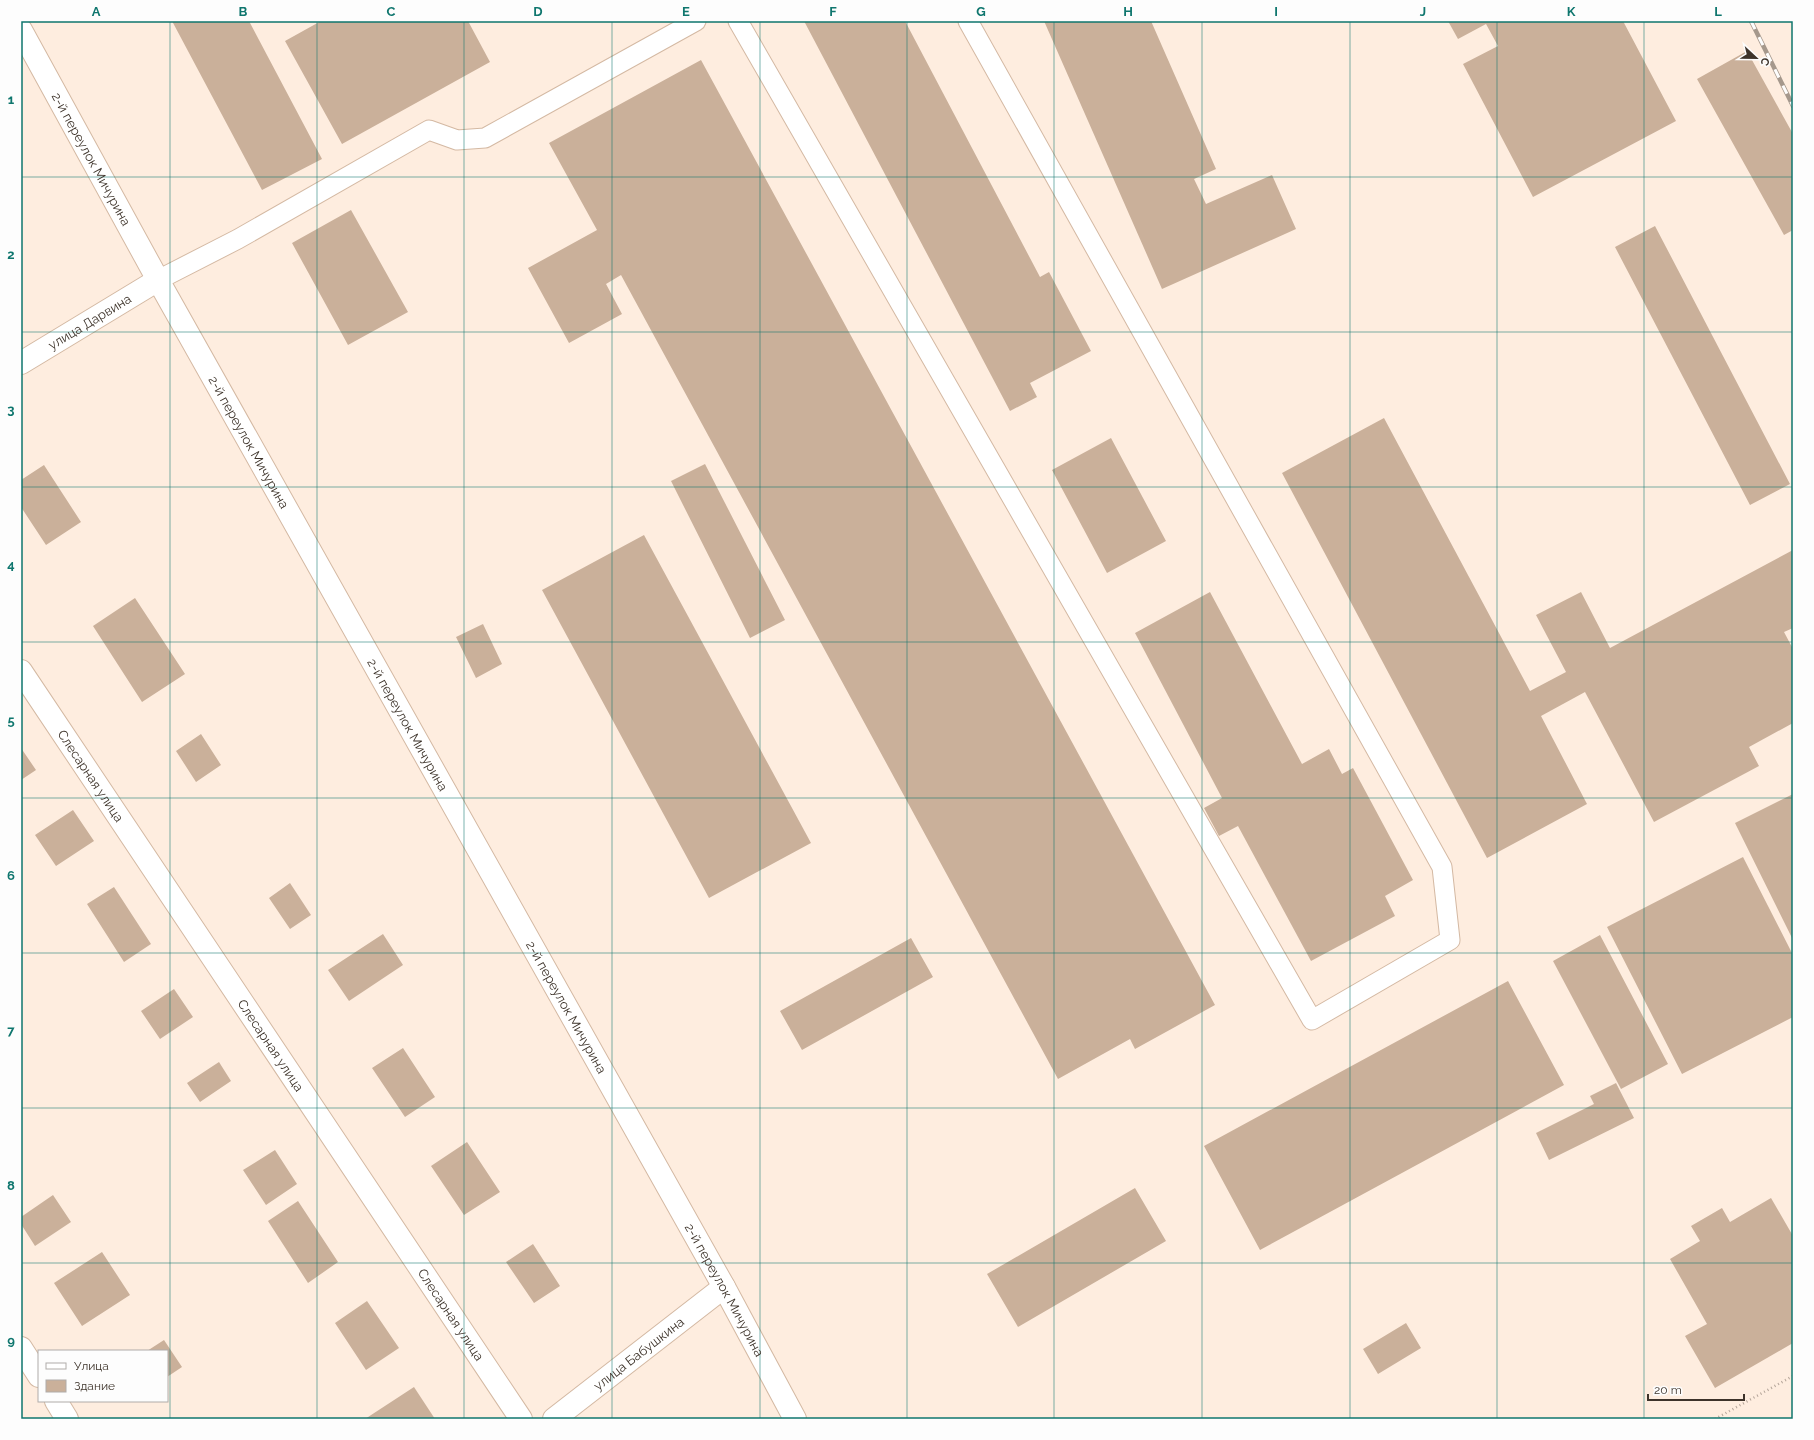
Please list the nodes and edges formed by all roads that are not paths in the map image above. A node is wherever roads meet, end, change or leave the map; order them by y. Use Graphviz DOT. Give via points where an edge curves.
graph roads {
  1 [pos="696,21"];
  2 [pos="738,21"];
  3 [pos="968,21"];
  4 [pos="21,30"];
  5 [pos="158,280"];
  6 [pos="21,363"];
  7 [pos="21,671"];
  8 [pos="724,1287"];
  9 [pos="21,1348"];
  10 [pos="38,1374"];
  11 [pos="57,1402"];
  12 [pos="67,1419"];
  13 [pos="521,1419"];
  14 [pos="554,1419"];
  15 [pos="795,1419"];
  1 -- 5 [label="lane" via="485,138 457,140 429,130 238,239"];
  2 -- 3 [label="lane" via="1312,1020 1450,940 1442,867"];
  4 -- 5 [label="street, 2-й переулок Мичурина"];
  5 -- 6 [label="street, улица Дарвина"];
  5 -- 8 [label="street, 2-й переулок Мичурина"];
  7 -- 13 [label="street, Слесарная улица"];
  8 -- 14 [label="street, улица Бабушкина"];
  8 -- 15 [label="street, 2-й переулок Мичурина"];
  9 -- 10 [label="street"];
  11 -- 12 [label="street"];
}
